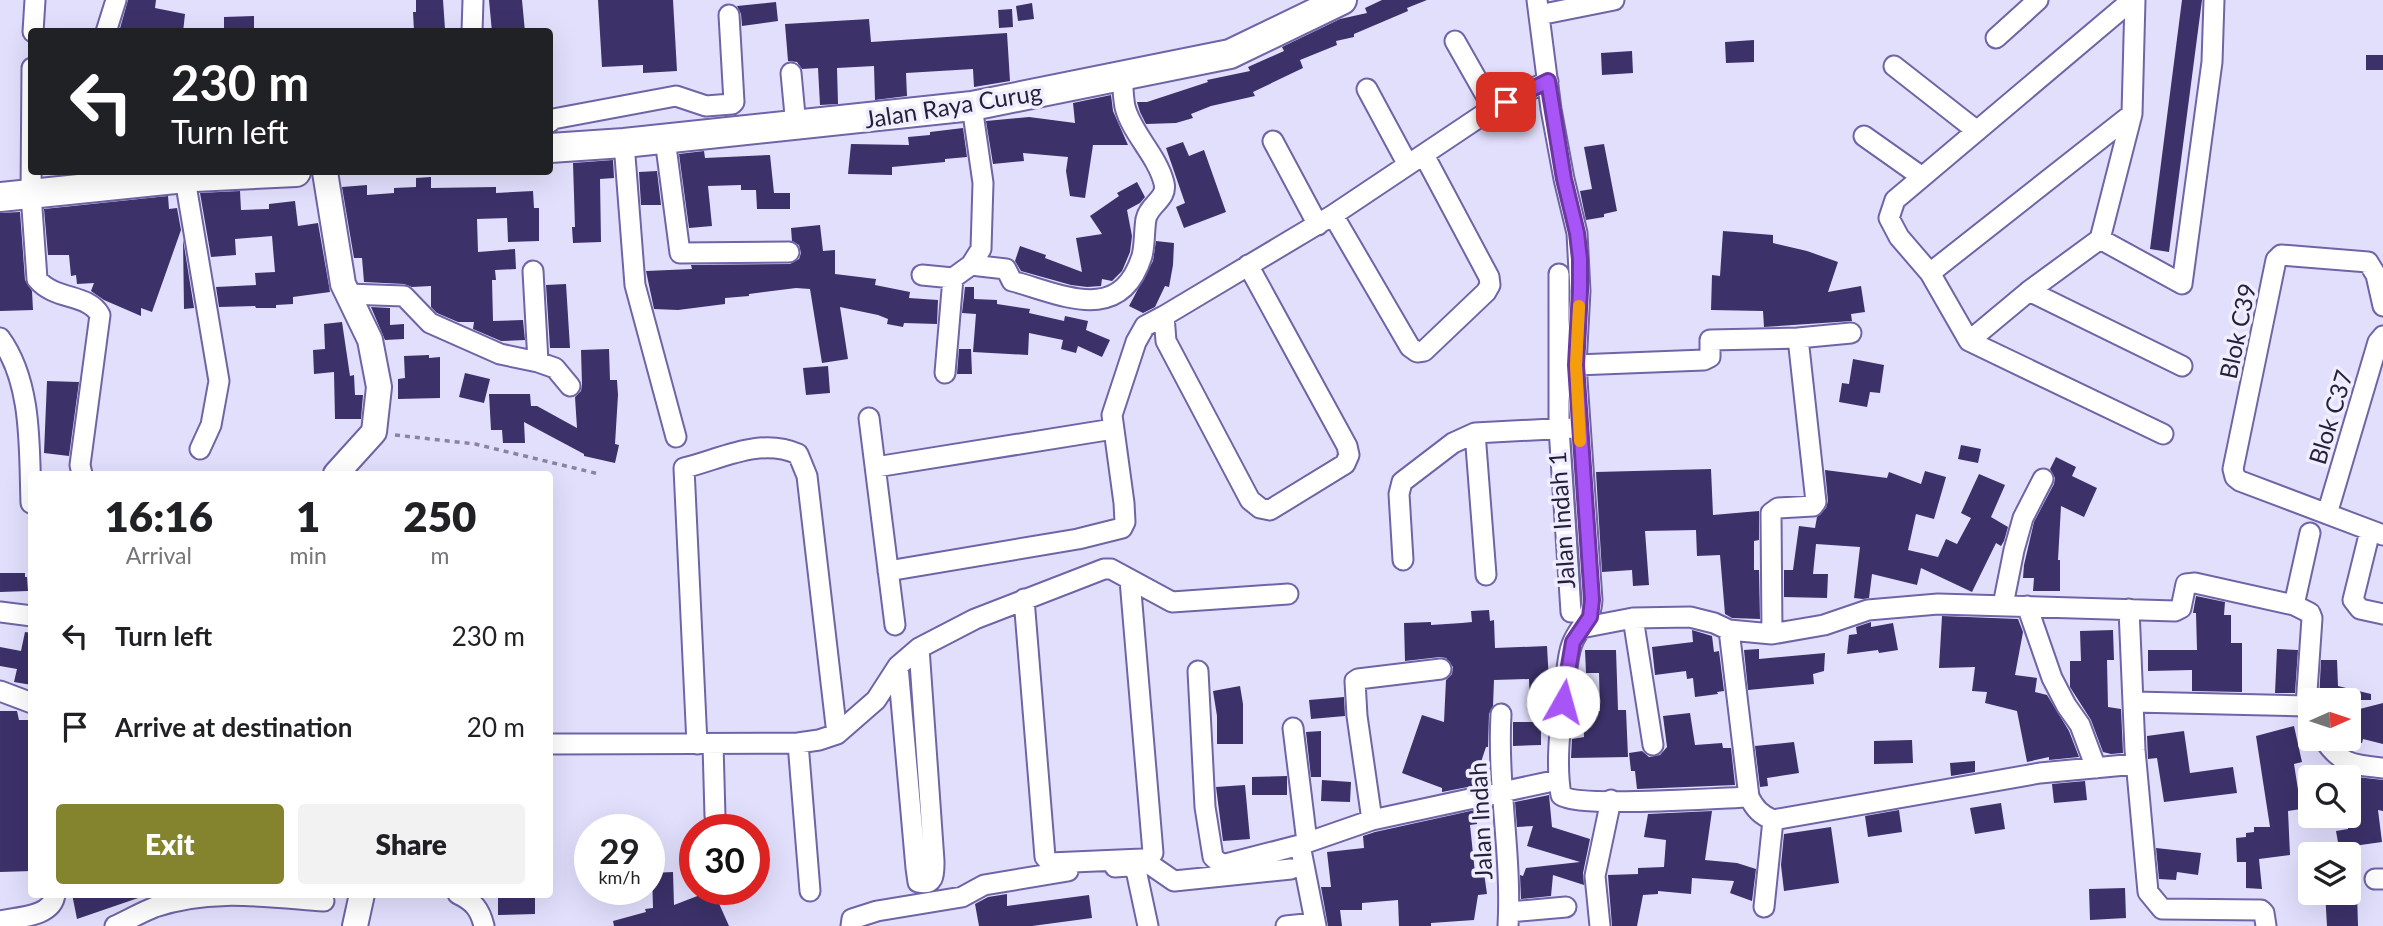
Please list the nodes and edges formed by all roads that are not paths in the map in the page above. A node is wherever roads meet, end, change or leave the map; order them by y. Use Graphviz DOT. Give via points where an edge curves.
graph roads {
  1 [pos="35,0"];
  2 [pos="116,0"];
  3 [pos="473,0"];
  4 [pos="1342,0"];
  5 [pos="1614,0"];
  6 [pos="2038,0"];
  7 [pos="2134,0"];
  8 [pos="2214,0"];
  9 [pos="1306,7"];
  10 [pos="1538,7"];
  11 [pos="729,15"];
  12 [pos="33,28"];
  13 [pos="107,28"];
  14 [pos="472,28"];
  15 [pos="1996,38"];
  16 [pos="1455,41"];
  17 [pos="1894,66"];
  18 [pos="791,73"];
  19 [pos="1122,75"];
  20 [pos="1548,81"];
  21 [pos="1367,89"];
  22 [pos="972,106"];
  23 [pos="1493,108"];
  24 [pos="2132,114"];
  25 [pos="553,119"];
  26 [pos="796,126"];
  27 [pos="1977,131"];
  28 [pos="1864,135"];
  29 [pos="665,139"];
  30 [pos="1273,141"];
  31 [pos="624,143"];
  32 [pos="553,148"];
  33 [pos="1416,160"];
  34 [pos="31,175"];
  35 [pos="248,175"];
  36 [pos="325,175"];
  37 [pos="1922,177"];
  38 [pos="185,179"];
  39 [pos="31,194"];
  40 [pos="0,197"];
  41 [pos="1326,220"];
  42 [pos="2100,239"];
  43 [pos="789,252"];
  44 [pos="971,265"];
  45 [pos="1248,265"];
  46 [pos="533,271"];
  47 [pos="1930,273"];
  48 [pos="1559,274"];
  49 [pos="922,275"];
  50 [pos="953,278"];
  51 [pos="2029,291"];
  52 [pos="347,294"];
  53 [pos="2383,306"];
  54 [pos="1164,316"];
  55 [pos="1851,333"];
  56 [pos="2383,335"];
  57 [pos="0,338"];
  58 [pos="1798,338"];
  59 [pos="1166,341"];
  60 [pos="1969,341"];
  61 [pos="1136,342"];
  62 [pos="538,362"];
  63 [pos="1576,365"];
  64 [pos="2182,366"];
  65 [pos="945,373"];
  66 [pos="570,386"];
  67 [pos="869,418"];
  68 [pos="1569,428"];
  69 [pos="1113,429"];
  70 [pos="1475,433"];
  71 [pos="2163,434"];
  72 [pos="676,437"];
  73 [pos="200,449"];
  74 [pos="876,467"];
  75 [pos="29,471"];
  76 [pos="81,471"];
  77 [pos="339,471"];
  78 [pos="2043,479"];
  79 [pos="2327,514"];
  80 [pos="2310,533"];
  81 [pos="2376,533"];
  82 [pos="1403,560"];
  83 [pos="888,571"];
  84 [pos="1486,575"];
  85 [pos="1130,580"];
  86 [pos="1289,594"];
  87 [pos="1024,599"];
  88 [pos="2003,605"];
  89 [pos="2294,605"];
  90 [pos="2027,606"];
  91 [pos="2129,610"];
  92 [pos="0,612"];
  93 [pos="2383,614"];
  94 [pos="28,616"];
  95 [pos="1633,618"];
  96 [pos="1576,620"];
  97 [pos="895,625"];
  98 [pos="1728,630"];
  99 [pos="1772,634"];
  100 [pos="919,648"];
  101 [pos="898,666"];
  102 [pos="1441,669"];
  103 [pos="1198,671"];
  104 [pos="2309,688"];
  105 [pos="0,691"];
  106 [pos="28,702"];
  107 [pos="2134,702"];
  108 [pos="2298,711"];
  109 [pos="1500,714"];
  110 [pos="1293,727"];
  111 [pos="837,734"];
  112 [pos="799,743"];
  113 [pos="553,744"];
  114 [pos="705,744"];
  115 [pos="1653,745"];
  116 [pos="2334,751"];
  117 [pos="2136,764"];
  118 [pos="2096,768"];
  119 [pos="2383,768"];
  120 [pos="1559,780"];
  121 [pos="1501,793"];
  122 [pos="1749,797"];
  123 [pos="1611,800"];
  124 [pos="715,814"];
  125 [pos="1372,820"];
  126 [pos="1773,820"];
  127 [pos="1304,844"];
  128 [pos="1153,853"];
  129 [pos="1292,869"];
  130 [pos="810,891"];
  131 [pos="55,898"];
  132 [pos="186,898"];
  133 [pos="271,898"];
  134 [pos="361,898"];
  135 [pos="464,898"];
  136 [pos="154,901"];
  137 [pos="324,901"];
  138 [pos="1566,907"];
  139 [pos="1764,907"];
  140 [pos="1509,919"];
  141 [pos="0,921"];
  142 [pos="1316,925"];
  143 [pos="115,926"];
  144 [pos="355,926"];
  145 [pos="484,926"];
  146 [pos="851,926"];
  147 [pos="1148,926"];
  148 [pos="1286,926"];
  149 [pos="1600,926"];
  150 [pos="2266,926"];
  1 -- 12 [label="street"];
  2 -- 13 [label="street"];
  3 -- 14 [label="street"];
  4 -- 9 [label="main road, Jalan Raya Curug"];
  5 -- 10 [label="street"];
  6 -- 15 [label="street"];
  7 -- 24 [label="street"];
  7 -- 27 [label="street"];
  8 -- 42 [label="street" via="2212,62 2182,284"];
  9 -- 19 [label="main road, Jalan Raya Curug" via="1230,54"];
  10 -- 20 [label="street, Jalan Indah 1"];
  11 -- 25 [label="street" via="732,104 706,106 676,96"];
  16 -- 23 [label="street"];
  17 -- 27 [label="street"];
  18 -- 26 [label="street"];
  19 -- 22 [label="main road, Jalan Raya Curug"];
  19 -- 44 [label="street" via="1126,109 1157,165 1165,190 1147,215 1143,254 1128,282 1116,295 1097,301 1012,281 1006,269"];
  20 -- 23 [label="street"];
  20 -- 63 [label="street, Jalan Indah 1" via="1580,259"];
  21 -- 33 [label="street"];
  22 -- 26 [label="main road, Jalan Raya Curug"];
  22 -- 44 [label="street" via="983,183 981,249"];
  23 -- 33 [label="street"];
  24 -- 42 [label="street"];
  24 -- 47 [label="street"];
  26 -- 29 [label="main road, Jalan Raya Curug"];
  27 -- 37 [label="street"];
  28 -- 37 [label="street"];
  29 -- 31 [label="main road, Jalan Raya Curug"];
  29 -- 43 [label="street" via="680,253"];
  30 -- 41 [label="street"];
  31 -- 32 [label="main road, Jalan Raya Curug"];
  31 -- 72 [label="street" via="635,285"];
  33 -- 41 [label="street"];
  33 -- 41 [label="street" via="1490,285 1424,351 1410,347"];
  34 -- 39 [label="street"];
  35 -- 38 [label="main road"];
  36 -- 52 [label="street"];
  37 -- 47 [label="street" via="1895,200 1889,218"];
  38 -- 39 [label="main road"];
  38 -- 73 [label="street" via="219,381 211,425"];
  39 -- 40 [label="main road"];
  39 -- 76 [label="street" via="37,279 44,288 89,303 100,315"];
  41 -- 45 [label="street"];
  42 -- 51 [label="street"];
  44 -- 50 [label="street"];
  45 -- 54 [label="street"];
  45 -- 59 [label="street" via="1347,446 1345,464 1270,510 1261,508 1251,500"];
  46 -- 62 [label="street"];
  47 -- 60 [label="street"];
  48 -- 68 [label="street"];
  49 -- 50 [label="street"];
  50 -- 65 [label="street"];
  51 -- 60 [label="street"];
  51 -- 64 [label="street"];
  52 -- 62 [label="street" via="404,296 430,323 500,354"];
  52 -- 77 [label="street" via="370,340 379,387 374,432"];
  53 -- 79 [label="street, Blok C39" via="2368,262 2281,257 2233,469 2240,481"];
  54 -- 59 [label="street"];
  54 -- 61 [label="street" via="1145,326"];
  55 -- 58 [label="street"];
  56 -- 79 [label="street, Blok C37"];
  57 -- 75 [label="street" via="14,361 26,411"];
  58 -- 63 [label="street" via="1710,340 1710,356 1704,360"];
  58 -- 99 [label="street" via="1816,502 1771,513"];
  59 -- 61 [label="street"];
  60 -- 71 [label="street"];
  61 -- 69 [label="street" via="1112,415"];
  62 -- 66 [label="street" via="555,368"];
  63 -- 68 [label="street, Jalan Indah 1"];
  67 -- 74 [label="street"];
  68 -- 70 [label="street"];
  68 -- 96 [label="street, Jalan Indah 1" via="1592,600 1590,617"];
  69 -- 74 [label="street"];
  69 -- 83 [label="street" via="1124,503 1122,528"];
  70 -- 82 [label="street" via="1453,443 1402,482"];
  70 -- 84 [label="street"];
  74 -- 83 [label="street"];
  78 -- 88 [label="street" via="2023,518"];
  79 -- 81 [label="street"];
  80 -- 89 [label="street"];
  81 -- 93 [label="street" via="2353,600 2360,609"];
  83 -- 97 [label="street"];
  85 -- 86 [label="street" via="1172,602"];
  85 -- 87 [label="street" via="1104,569"];
  85 -- 128 [label="street"];
  87 -- 100 [label="street"];
  87 -- 129 [label="street" via="1045,857 1050,863 1142,859 1174,881"];
  88 -- 90 [label="street"];
  88 -- 99 [label="street" via="1880,609"];
  89 -- 91 [label="street" via="2195,583 2186,584 2179,610"];
  89 -- 104 [label="street" via="2312,615"];
  90 -- 91 [label="street"];
  90 -- 118 [label="street" via="2052,678 2080,725"];
  91 -- 107 [label="street"];
  92 -- 94 [label="street"];
  95 -- 96 [label="street"];
  95 -- 98 [label="street" via="1700,618"];
  95 -- 115 [label="street"];
  96 -- 120 [label="street, Jalan Indah 1" via="1560,725"];
  98 -- 99 [label="street"];
  98 -- 122 [label="street"];
  100 -- 101 [label="street"];
  100 -- 101 [label="street" via="934,861 934,878 924,884 918,883 916,868"];
  101 -- 111 [label="street" via="876,700"];
  102 -- 125 [label="street" via="1355,681"];
  103 -- 127 [label="street" via="1205,807 1213,857 1226,866"];
  105 -- 106 [label="street"];
  107 -- 108 [label="street"];
  107 -- 117 [label="street"];
  109 -- 121 [label="street, Jalan Indah"];
  110 -- 127 [label="street"];
  111 -- 112 [label="street"];
  111 -- 114 [label="street" via="807,476 799,454 764,446 684,468"];
  112 -- 114 [label="street"];
  112 -- 130 [label="street"];
  113 -- 114 [label="street"];
  114 -- 124 [label="street"];
  116 -- 119 [label="street" via="2340,759 2357,765"];
  117 -- 118 [label="street"];
  117 -- 150 [label="street" via="2148,892 2154,901 2162,909 2261,910"];
  118 -- 126 [label="street" via="2040,773"];
  120 -- 121 [label="street"];
  120 -- 123 [label="street" via="1561,794 1567,799"];
  121 -- 125 [label="street"];
  121 -- 140 [label="street, Jalan Indah"];
  122 -- 123 [label="street"];
  122 -- 126 [label="street" via="1755,808"];
  123 -- 149 [label="street" via="1595,876"];
  125 -- 127 [label="street"];
  126 -- 139 [label="street"];
  127 -- 142 [label="street"];
  131 -- 141 [label="street" via="48,910"];
  132 -- 136 [label="street"];
  133 -- 137 [label="street"];
  134 -- 144 [label="street"];
  135 -- 145 [label="street" via="481,913"];
  136 -- 143 [label="street"];
  138 -- 140 [label="street"];
  142 -- 148 [label="street"];
  146 -- 147 [label="street" via="850,920 864,915 962,897 984,885 1128,866 1134,867 1140,879"];
}
